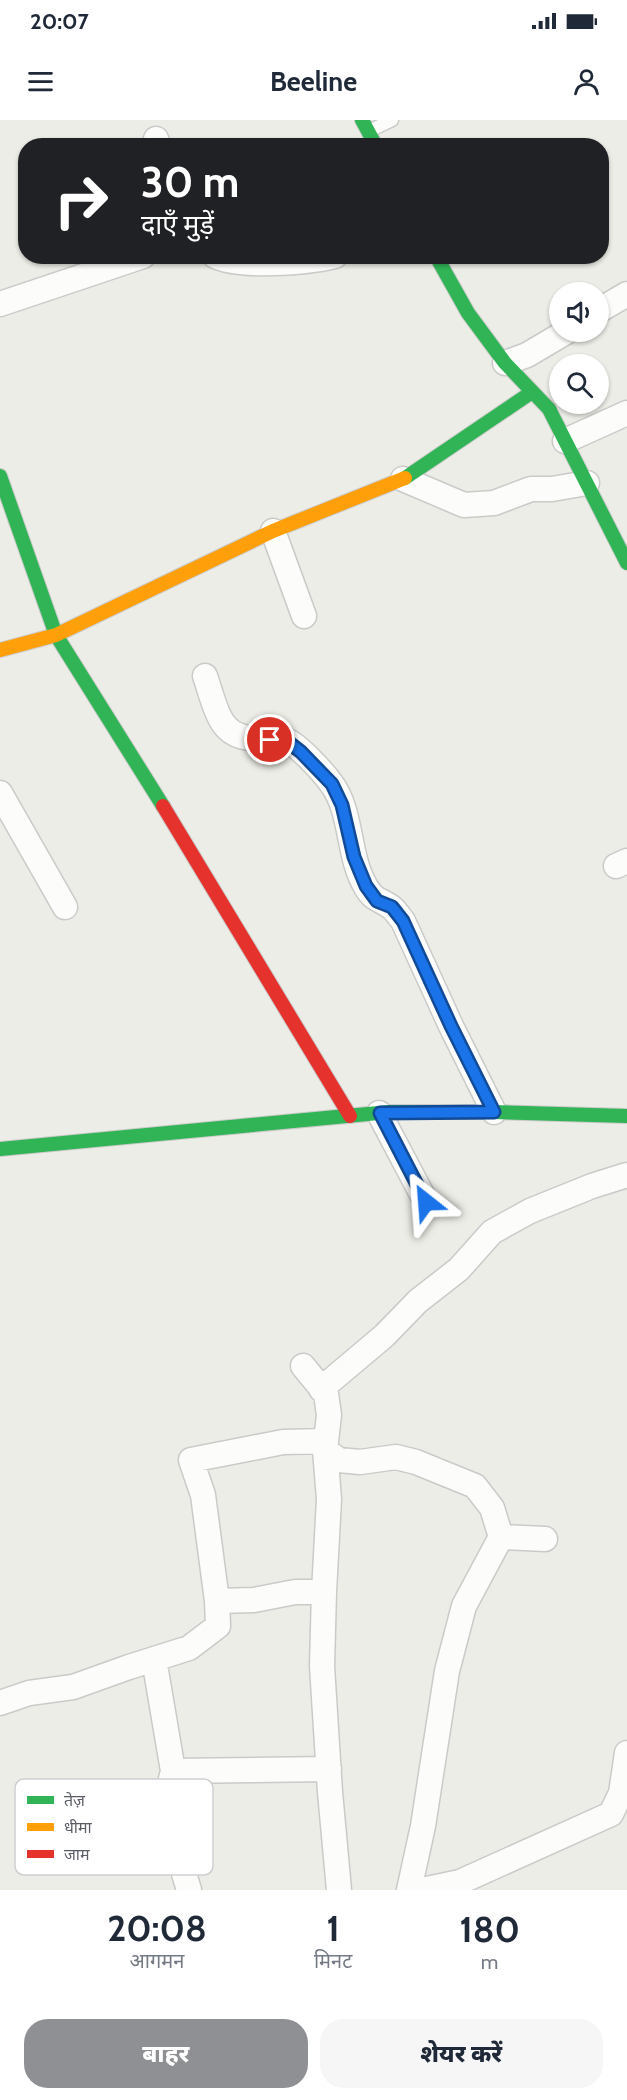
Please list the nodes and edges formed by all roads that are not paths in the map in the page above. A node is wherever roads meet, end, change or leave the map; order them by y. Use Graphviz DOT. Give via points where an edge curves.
graph roads {
  1 [pos="392,120"];
  2 [pos="365,126"];
  3 [pos="119,264"];
  4 [pos="440,264"];
  5 [pos="627,294"];
  6 [pos="0,304"];
  7 [pos="609,305"];
  8 [pos="549,342"];
  9 [pos="505,363"];
  10 [pos="532,392"];
  11 [pos="627,413"];
  12 [pos="565,441"];
  13 [pos="0,476"];
  14 [pos="403,479"];
  15 [pos="587,483"];
  16 [pos="273,531"];
  17 [pos="627,563"];
  18 [pos="304,616"];
  19 [pos="56,635"];
  20 [pos="0,650"];
  21 [pos="205,676"];
  22 [pos="0,793"];
  23 [pos="65,907"];
  24 [pos="494,1112"];
  25 [pos="380,1113"];
  26 [pos="350,1116"];
  27 [pos="627,1116"];
  28 [pos="0,1149"];
  29 [pos="627,1175"];
  30 [pos="426,1202"];
  31 [pos="303,1366"];
  32 [pos="321,1389"];
  33 [pos="325,1445"];
  34 [pos="501,1537"];
  35 [pos="545,1539"];
  36 [pos="324,1592"];
  37 [pos="217,1601"];
  38 [pos="154,1659"];
  39 [pos="0,1703"];
  40 [pos="627,1753"];
  41 [pos="329,1769"];
  42 [pos="173,1770"];
  43 [pos="171,1779"];
  44 [pos="619,1812"];
  45 [pos="184,1875"];
  46 [pos="189,1890"];
  47 [pos="339,1890"];
  48 [pos="409,1890"];
  49 [pos="422,1890"];
  1 -- 2 [label="lane"];
  3 -- 6 [label="street"];
  4 -- 9 [label="street" via="468,313"];
  5 -- 7 [label="street"];
  8 -- 9 [label="street"];
  9 -- 10 [label="street"];
  10 -- 12 [label="street" via="549,409"];
  10 -- 14 [label="street"];
  11 -- 12 [label="street"];
  12 -- 15 [label="street"];
  13 -- 19 [label="street"];
  14 -- 15 [label="street" via="464,505 494,503 531,489"];
  14 -- 16 [label="street"];
  15 -- 17 [label="street"];
  16 -- 18 [label="street"];
  16 -- 19 [label="street"];
  19 -- 20 [label="street"];
  19 -- 26 [label="street"];
  21 -- 24 [label="street" via="224,724 233,732 252,739 287,741 332,784 366,886 377,901 392,907 403,921"];
  22 -- 23 [label="street"];
  24 -- 25 [label="street"];
  24 -- 27 [label="street"];
  25 -- 26 [label="street"];
  25 -- 30 [label="street"];
  26 -- 28 [label="street"];
  29 -- 32 [label="street" via="531,1211 492,1232 459,1269"];
  31 -- 32 [label="street"];
  32 -- 33 [label="street" via="326,1394 329,1415"];
  33 -- 34 [label="street" via="339,1460 360,1462 396,1457 416,1461 475,1486 492,1508"];
  33 -- 36 [label="street" via="329,1498"];
  33 -- 37 [label="street" via="283,1442 191,1460 203,1495"];
  34 -- 35 [label="street"];
  34 -- 48 [label="street" via="464,1606 447,1671"];
  36 -- 37 [label="street"];
  36 -- 41 [label="street" via="322,1666"];
  37 -- 38 [label="street" via="218,1626 189,1648"];
  38 -- 39 [label="street" via="73,1687 29,1693"];
  38 -- 42 [label="street"];
  40 -- 44 [label="street"];
  41 -- 42 [label="street"];
  41 -- 47 [label="street"];
  42 -- 43 [label="street"];
  44 -- 49 [label="street" via="460,1882"];
  45 -- 46 [label="street"];
}
